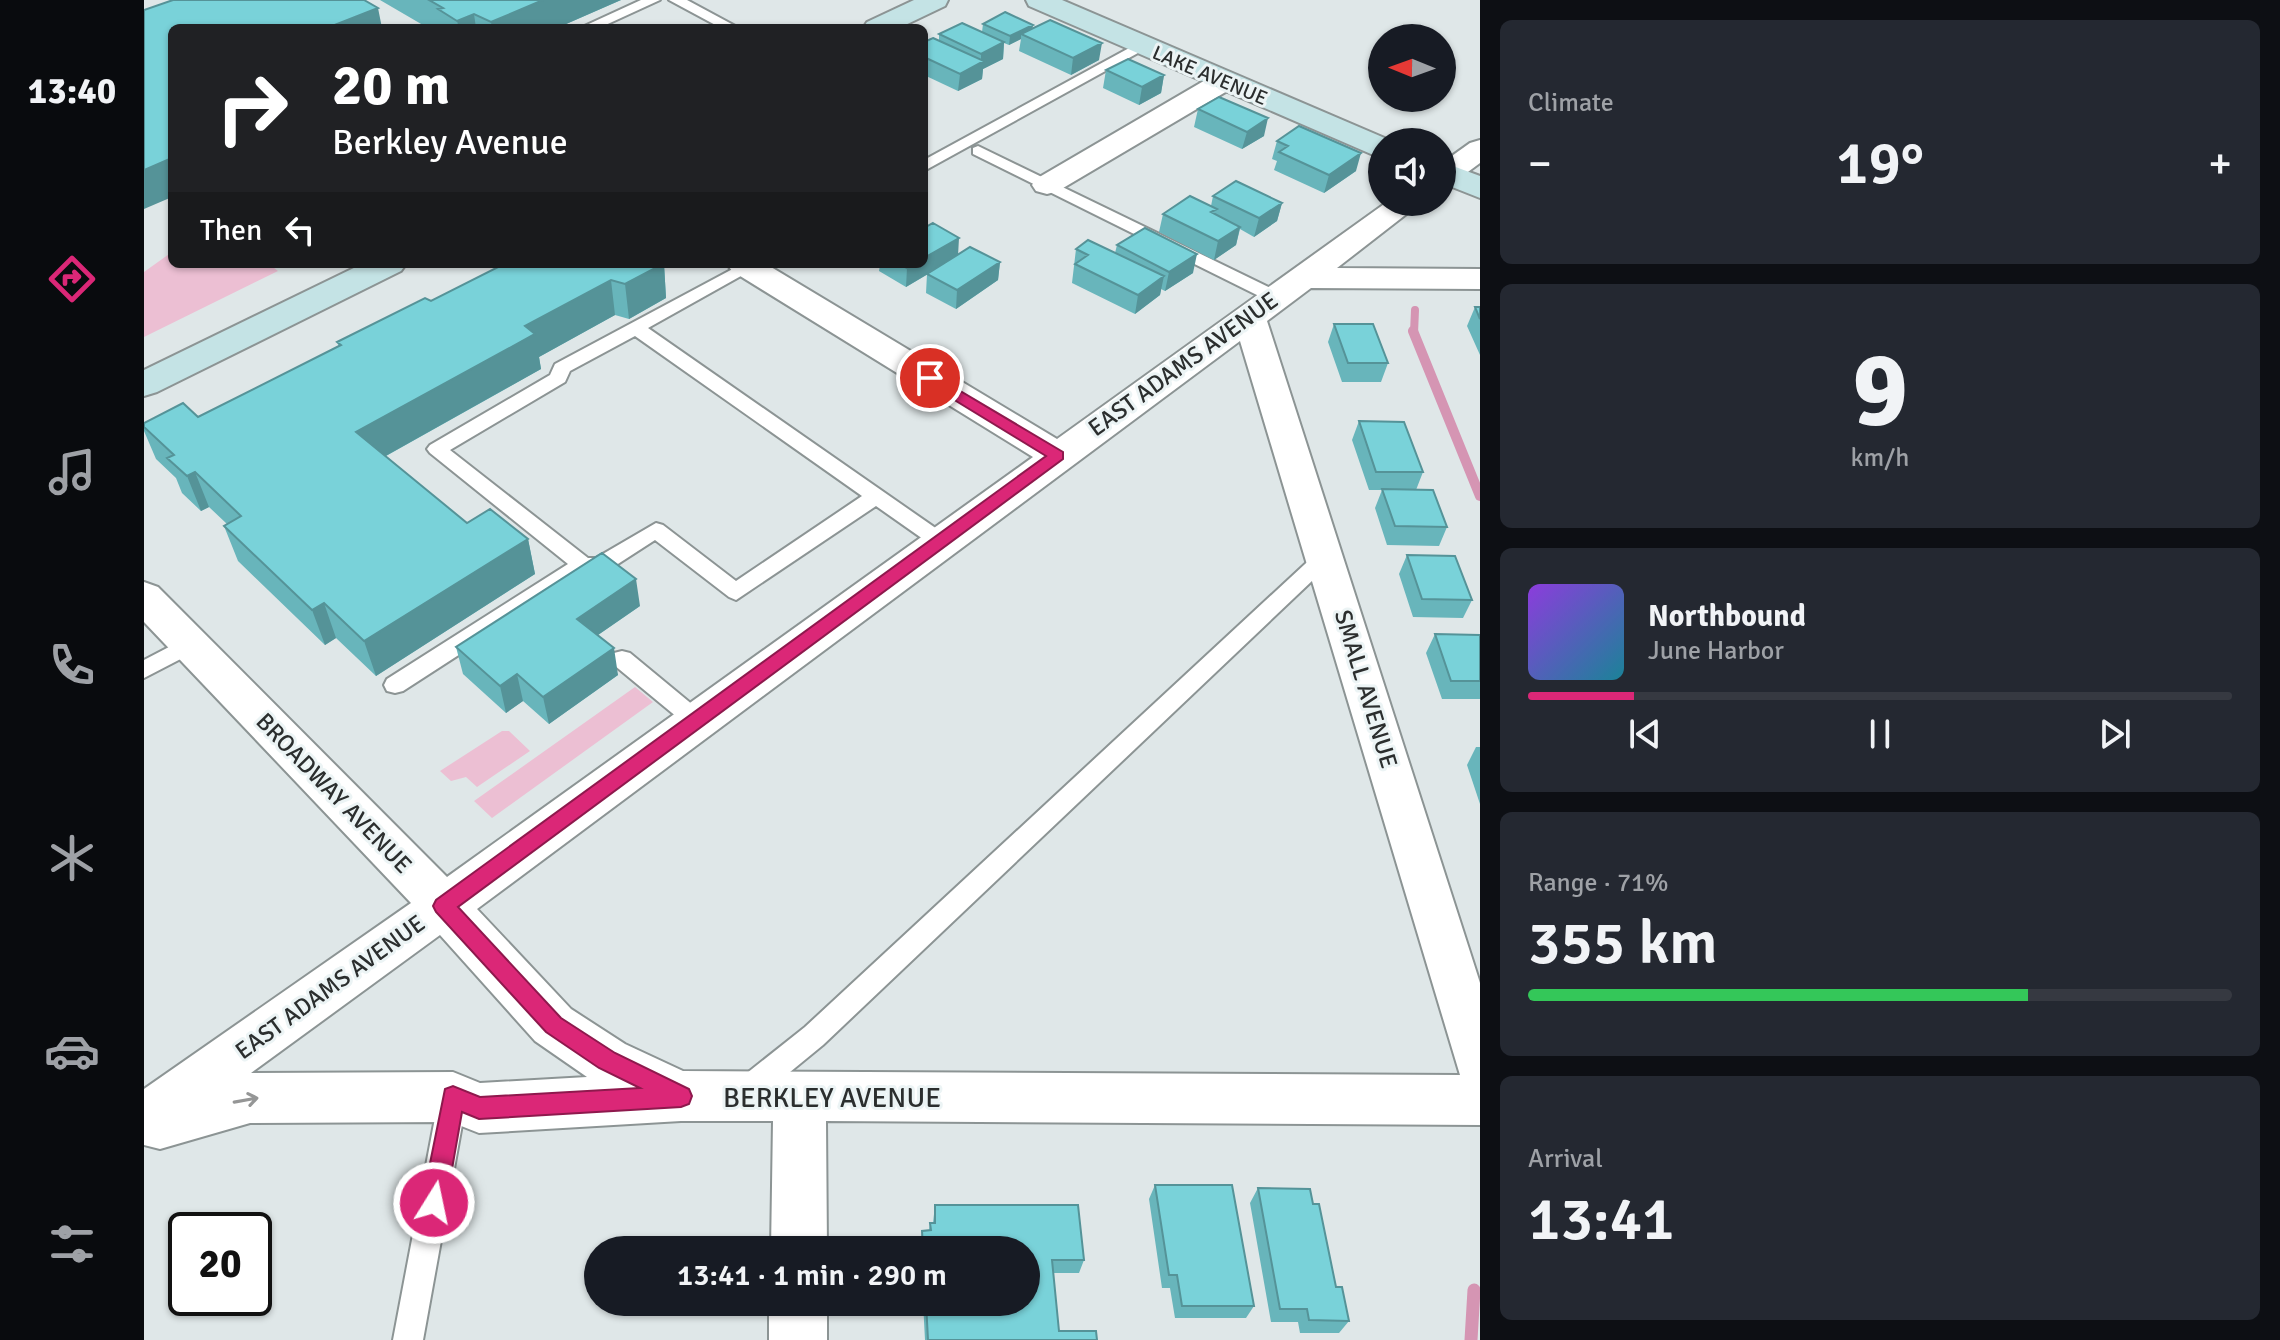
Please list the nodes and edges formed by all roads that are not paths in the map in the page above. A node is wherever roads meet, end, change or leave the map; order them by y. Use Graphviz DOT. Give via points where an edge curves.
graph roads {
  1 [pos="653,0"];
  2 [pos="676,0"];
  3 [pos="935,0"];
  4 [pos="1039,0"];
  5 [pos="596,24"];
  6 [pos="724,24"];
  7 [pos="885,24"];
  8 [pos="1142,45"];
  9 [pos="1224,81"];
  10 [pos="1368,141"];
  11 [pos="1480,149"];
  12 [pos="978,151"];
  13 [pos="928,164"];
  14 [pos="1456,166"];
  15 [pos="1456,179"];
  16 [pos="1047,185"];
  17 [pos="1480,188"];
  18 [pos="1388,216"];
  19 [pos="381,268"];
  20 [pos="741,268"];
  21 [pos="751,268"];
  22 [pos="1476,279"];
  23 [pos="1275,297"];
  24 [pos="636,328"];
  25 [pos="144,384"];
  26 [pos="1057,455"];
  27 [pos="877,496"];
  28 [pos="940,541"];
  29 [pos="1325,557"];
  30 [pos="583,565"];
  31 [pos="144,597"];
  32 [pos="190,644"];
  33 [pos="622,659"];
  34 [pos="144,670"];
  35 [pos="395,685"];
  36 [pos="697,721"];
  37 [pos="444,906"];
  38 [pos="1480,1063"];
  39 [pos="800,1095"];
  40 [pos="681,1096"];
  41 [pos="453,1097"];
  42 [pos="739,1097"];
  43 [pos="1480,1100"];
  44 [pos="144,1120"];
  45 [pos="144,1129"];
  46 [pos="799,1236"];
  47 [pos="798,1316"];
  48 [pos="408,1340"];
  49 [pos="798,1340"];
  1 -- 5 [label="lane"];
  2 -- 6 [label="lane"];
  3 -- 7 [label="street"];
  4 -- 8 [label="street, LAKE AVENUE"];
  8 -- 9 [label="street, LAKE AVENUE"];
  8 -- 13 [label="lane"];
  9 -- 10 [label="street, LAKE AVENUE"];
  9 -- 16 [label="street"];
  11 -- 14 [label="street"];
  12 -- 16 [label="lane"];
  15 -- 17 [label="street"];
  16 -- 23 [label="lane"];
  18 -- 23 [label="street, EAST ADAMS AVENUE"];
  19 -- 25 [label="street"];
  20 -- 24 [label="lane"];
  21 -- 26 [label="street"];
  22 -- 23 [label="street" via="1426,278"];
  23 -- 26 [label="street, EAST ADAMS AVENUE"];
  23 -- 29 [label="street, SMALL AVENUE"];
  24 -- 27 [label="lane"];
  24 -- 30 [label="lane" via="561,368 559,378 437,449"];
  26 -- 28 [label="street, EAST ADAMS AVENUE"];
  27 -- 28 [label="lane"];
  27 -- 30 [label="lane" via="736,592 656,530 600,566"];
  28 -- 36 [label="street, EAST ADAMS AVENUE"];
  29 -- 38 [label="street, SMALL AVENUE"];
  29 -- 42 [label="lane" via="814,1036"];
  30 -- 35 [label="lane"];
  31 -- 32 [label="street, BROADWAY AVENUE"];
  32 -- 34 [label="lane"];
  32 -- 37 [label="street, BROADWAY AVENUE"];
  33 -- 36 [label="lane"];
  36 -- 37 [label="street, EAST ADAMS AVENUE"];
  37 -- 40 [label="street, BROADWAY AVENUE" via="553,1025 607,1061"];
  37 -- 44 [label="street, EAST ADAMS AVENUE"];
  39 -- 42 [label="street, BERKLEY AVENUE"];
  39 -- 43 [label="street, BERKLEY AVENUE"];
  39 -- 46 [label="street"];
  40 -- 41 [label="street, BERKLEY AVENUE" via="479,1108"];
  40 -- 42 [label="street, BERKLEY AVENUE"];
  45 -- 41 [label="street, BERKLEY AVENUE, one-way" via="250,1098"];
  41 -- 48 [label="lane"];
  47 -- 49 [label="street"];
}
